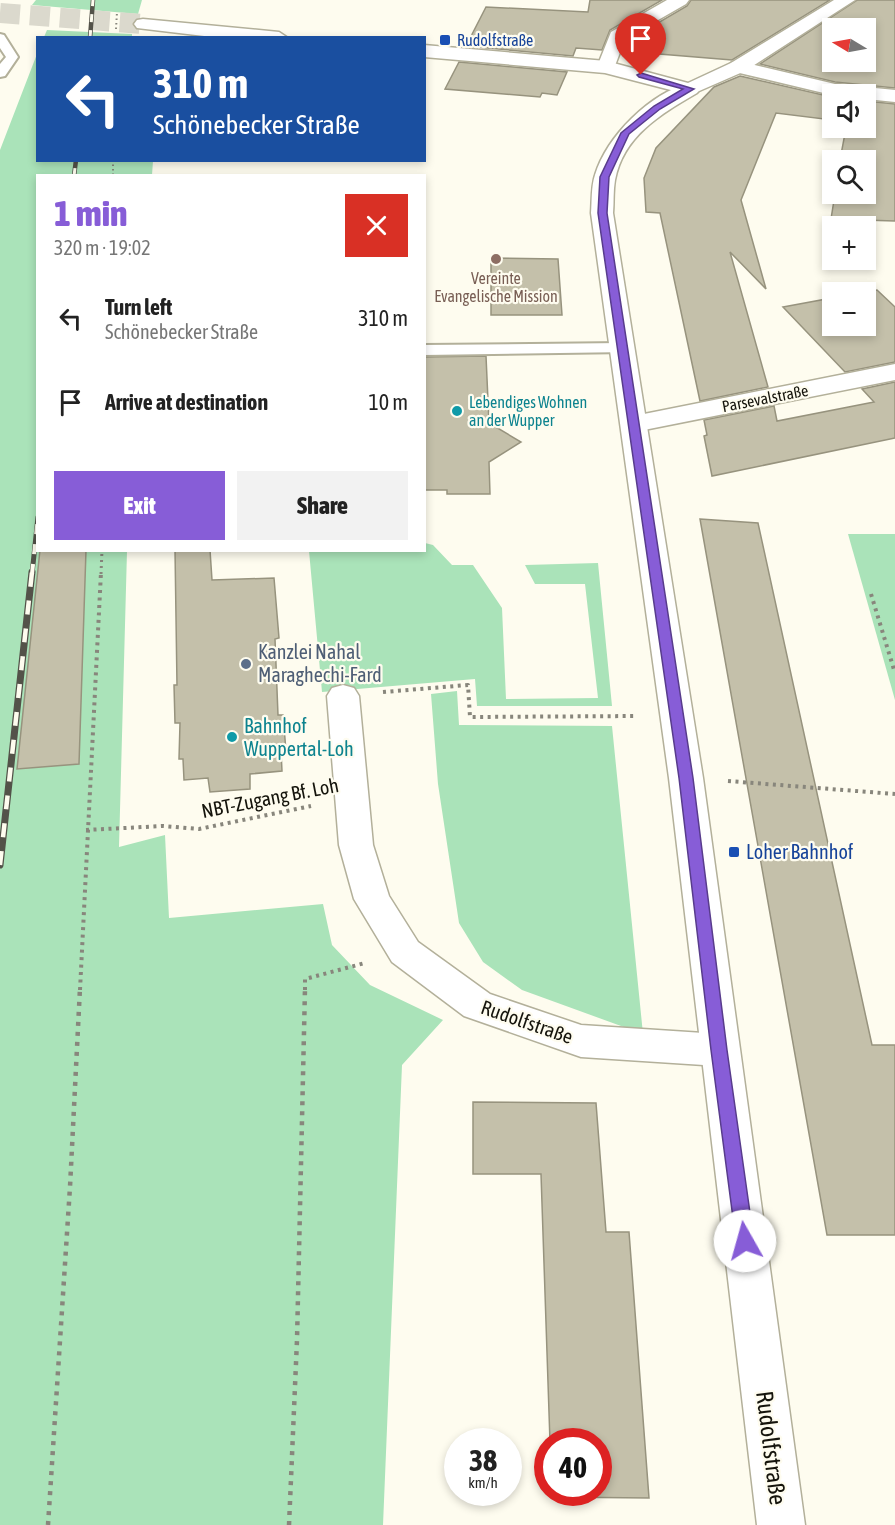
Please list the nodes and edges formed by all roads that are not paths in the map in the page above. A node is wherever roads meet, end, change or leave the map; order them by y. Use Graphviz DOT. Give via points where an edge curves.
graph roads {
  1 [pos="680,0"];
  2 [pos="846,0"];
  3 [pos="143,24"];
  4 [pos="260,36"];
  5 [pos="0,38"];
  6 [pos="426,51"];
  7 [pos="606,67"];
  8 [pos="738,67"];
  9 [pos="0,73"];
  10 [pos="690,89"];
  11 [pos="895,96"];
  12 [pos="623,348"];
  13 [pos="426,350"];
  14 [pos="895,372"];
  15 [pos="634,424"];
  16 [pos="343,696"];
  17 [pos="719,1050"];
  18 [pos="781,1525"];
  1 -- 7 [label="street" via="617,36"];
  2 -- 8 [label="street, Rudolfstraße"];
  3 -- 4 [label="street"];
  5 -- 9 [label="lane" via="12,57"];
  6 -- 7 [label="street"];
  7 -- 10 [label="street"];
  8 -- 10 [label="street, Rudolfstraße"];
  8 -- 11 [label="street" via="835,90"];
  10 -- 12 [label="street, Rudolfstraße" via="657,107 626,133 604,177 602,213"];
  12 -- 13 [label="lane"];
  12 -- 15 [label="street, Rudolfstraße"];
  14 -- 15 [label="street, Parsevalstraße"];
  15 -- 17 [label="street, Rudolfstraße" via="686,778"];
  16 -- 17 [label="street, Rudolfstraße" via="356,845 372,899 405,952 477,1005 581,1041"];
  17 -- 18 [label="street, Rudolfstraße"];
}
